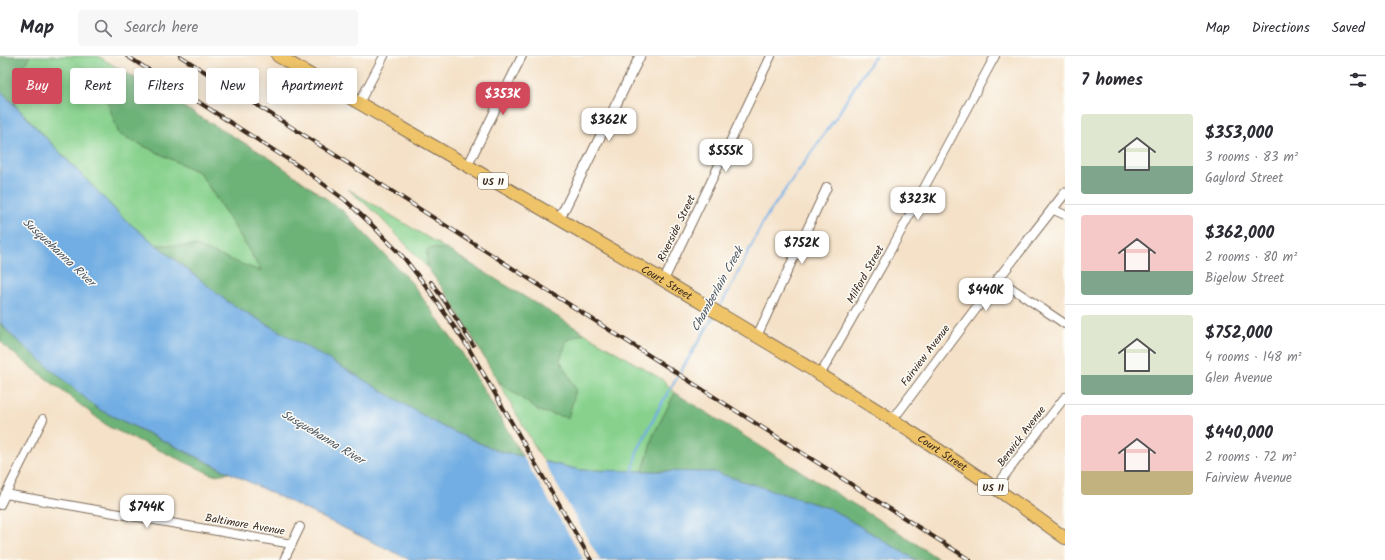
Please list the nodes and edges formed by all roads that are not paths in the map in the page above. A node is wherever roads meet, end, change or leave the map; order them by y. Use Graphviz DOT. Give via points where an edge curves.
graph roads {
  1 [pos="278,56"];
  2 [pos="384,56"];
  3 [pos="522,56"];
  4 [pos="640,56"];
  5 [pos="771,56"];
  6 [pos="995,56"];
  7 [pos="359,103"];
  8 [pos="467,167"];
  9 [pos="827,187"];
  10 [pos="1065,193"];
  11 [pos="1052,209"];
  12 [pos="1065,216"];
  13 [pos="560,220"];
  14 [pos="998,279"];
  15 [pos="664,280"];
  16 [pos="1065,324"];
  17 [pos="757,336"];
  18 [pos="820,375"];
  19 [pos="1065,397"];
  20 [pos="43,419"];
  21 [pos="893,419"];
  22 [pos="995,488"];
  23 [pos="5,494"];
  24 [pos="0,505"];
  25 [pos="300,527"];
  26 [pos="1065,538"];
  27 [pos="292,544"];
  28 [pos="284,560"];
  1 -- 7 [label="main road, Court Street / US 11"];
  2 -- 7 [label="street"];
  3 -- 8 [label="street"];
  4 -- 13 [label="street"];
  5 -- 15 [label="street, Riverside Street"];
  6 -- 18 [label="street, Milford Street"];
  7 -- 8 [label="main road, Court Street / US 11"];
  8 -- 13 [label="main road, Court Street / US 11"];
  9 -- 17 [label="street"];
  10 -- 11 [label="street, Fairview Avenue"];
  11 -- 12 [label="street"];
  11 -- 14 [label="street, Fairview Avenue"];
  13 -- 15 [label="main road, Court Street / US 11"];
  14 -- 16 [label="street"];
  14 -- 21 [label="street, Fairview Avenue"];
  15 -- 17 [label="main road, Court Street / US 11"];
  17 -- 18 [label="main road, Court Street / US 11"];
  18 -- 21 [label="main road, Court Street / US 11"];
  19 -- 22 [label="street, Berwick Avenue"];
  20 -- 23 [label="street"];
  21 -- 22 [label="main road, Court Street / US 11"];
  22 -- 26 [label="main road, Court Street / US 11"];
  23 -- 24 [label="street"];
  23 -- 27 [label="street, Baltimore Avenue"];
  25 -- 27 [label="street"];
  27 -- 28 [label="street"];
}
